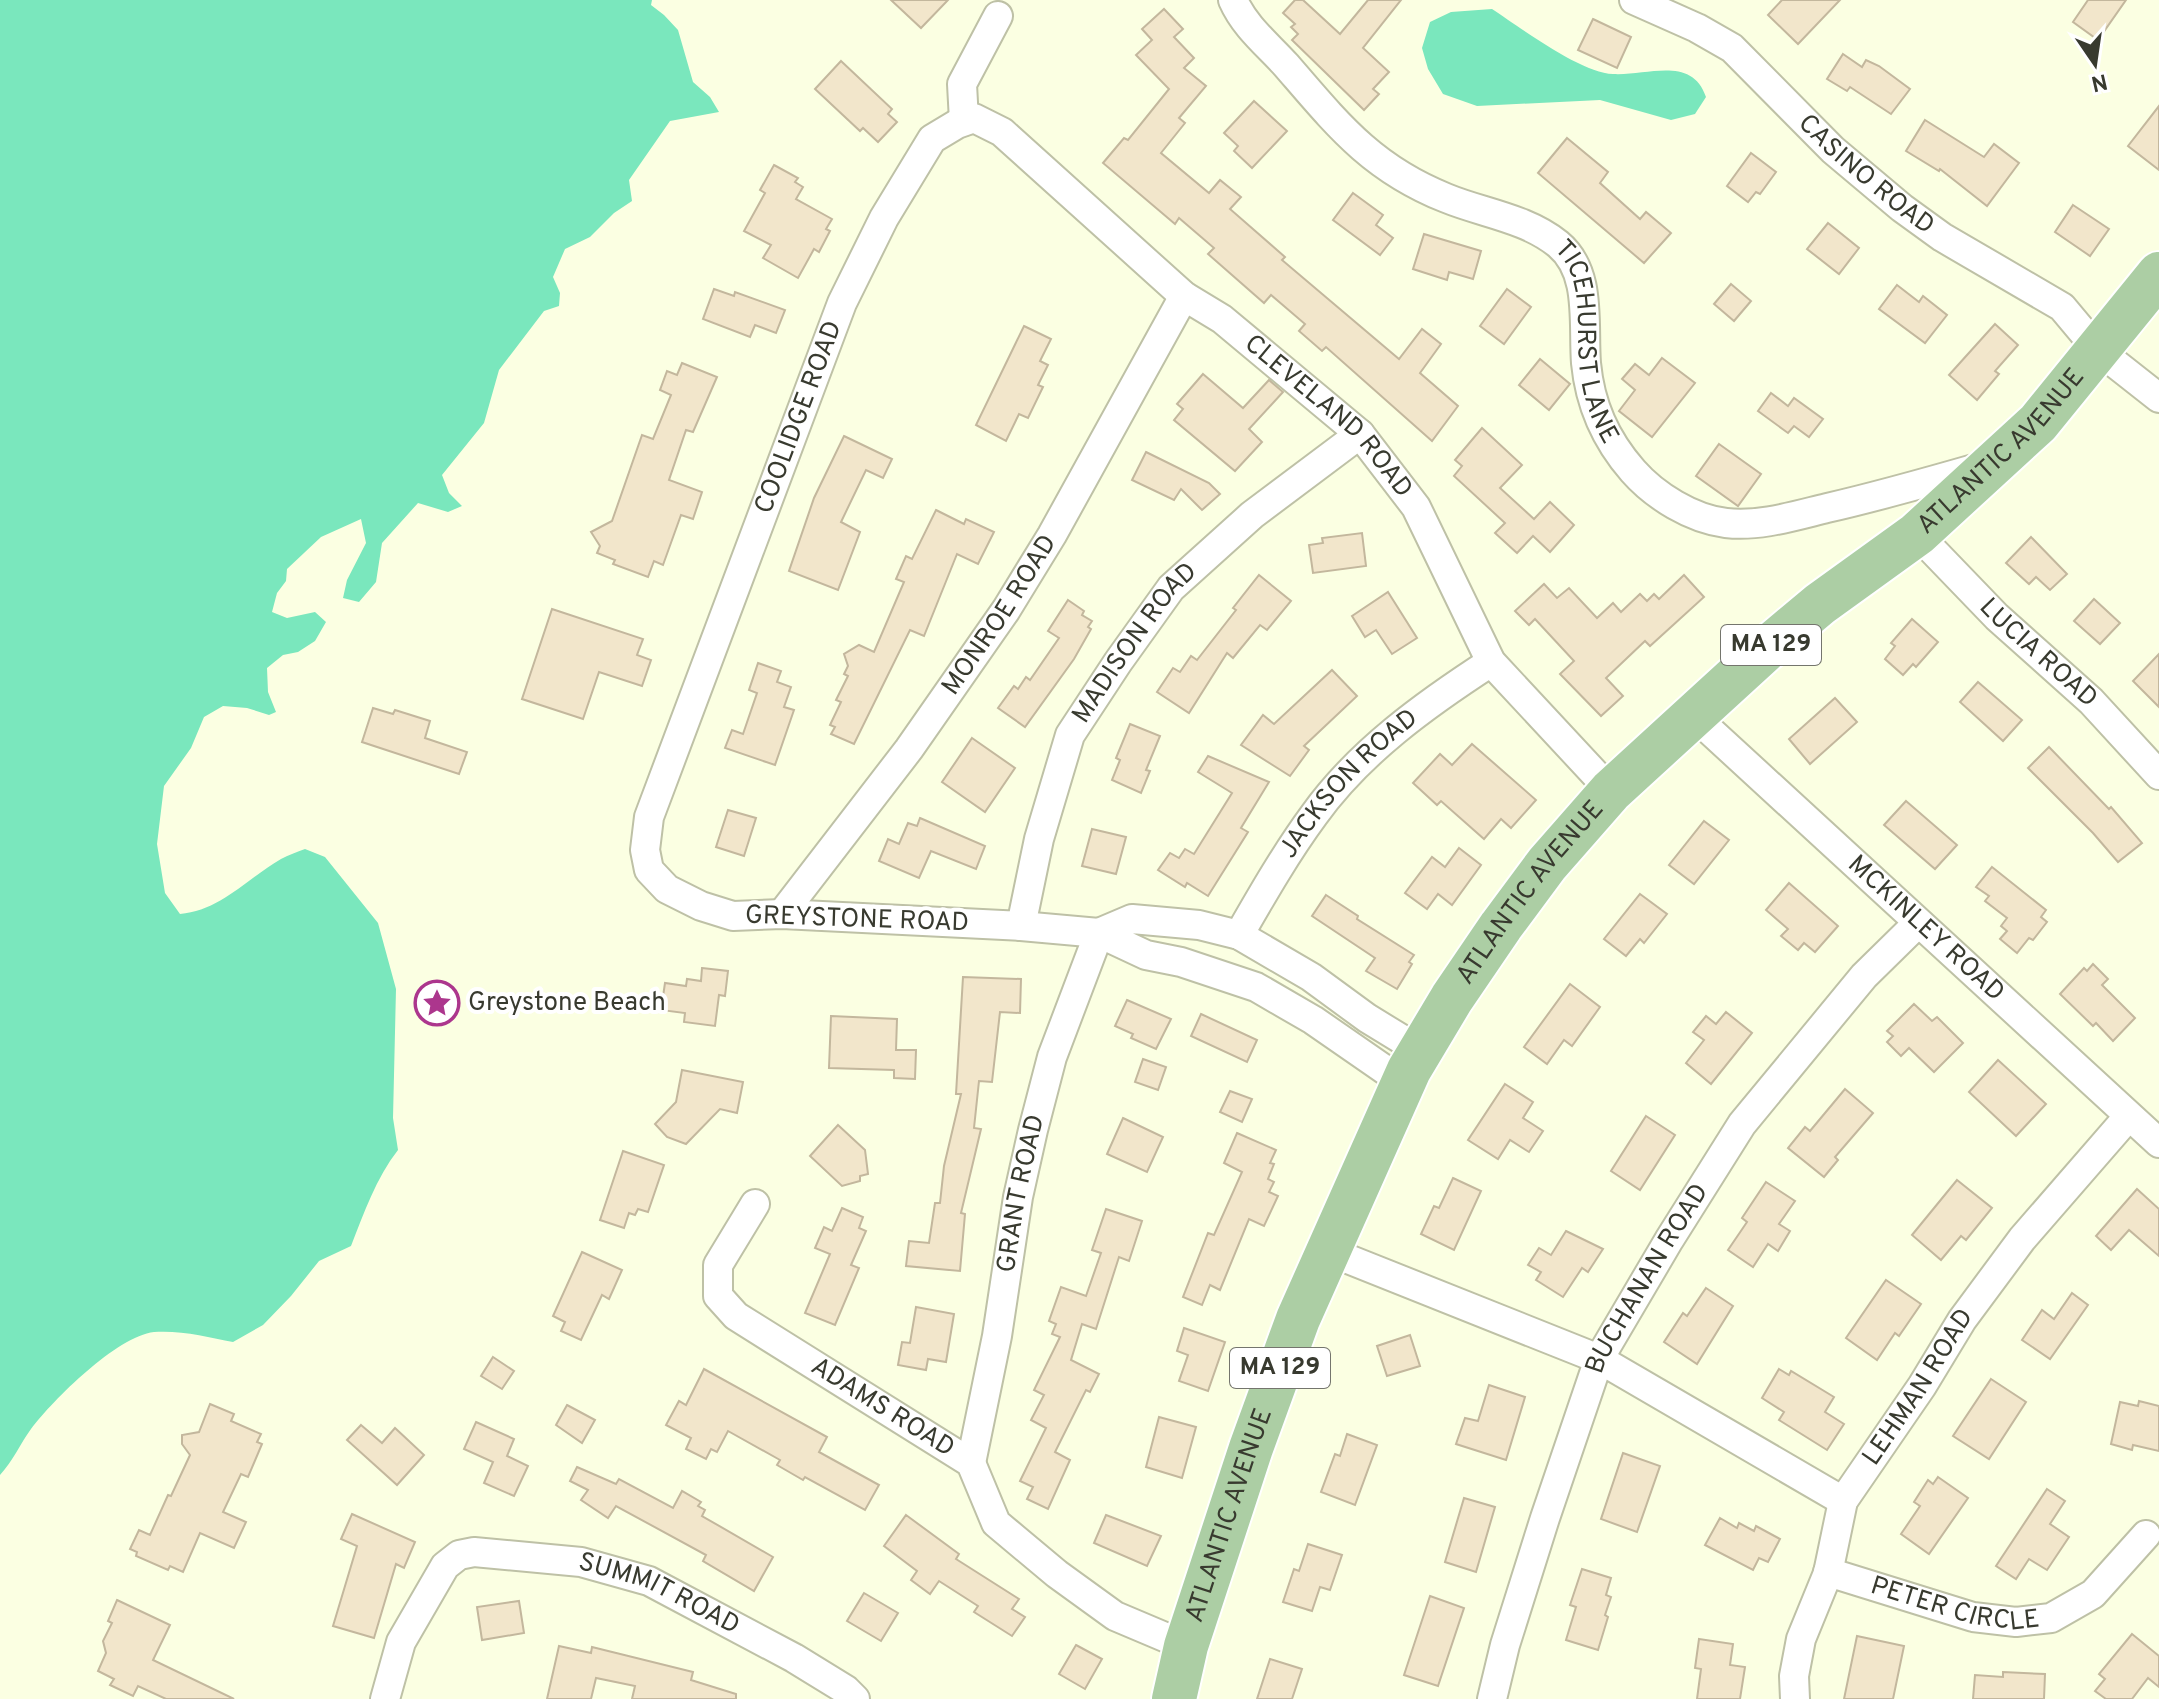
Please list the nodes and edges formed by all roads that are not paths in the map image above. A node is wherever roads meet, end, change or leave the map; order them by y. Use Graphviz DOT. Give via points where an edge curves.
graph roads {
  1 [pos="1233,0"];
  2 [pos="1634,0"];
  3 [pos="998,16"];
  4 [pos="964,121"];
  5 [pos="2159,274"];
  6 [pos="1184,296"];
  7 [pos="2098,350"];
  8 [pos="2159,398"];
  9 [pos="1360,434"];
  10 [pos="1990,465"];
  11 [pos="1917,534"];
  12 [pos="1491,662"];
  13 [pos="1693,715"];
  14 [pos="2159,775"];
  15 [pos="1611,791"];
  16 [pos="645,850"];
  17 [pos="782,914"];
  18 [pos="1918,923"];
  19 [pos="1021,926"];
  20 [pos="1099,933"];
  21 [pos="1239,935"];
  22 [pos="1412,1067"];
  23 [pos="2128,1117"];
  24 [pos="2159,1143"];
  25 [pos="755,1204"];
  26 [pos="1328,1251"];
  27 [pos="1599,1359"];
  28 [pos="971,1463"];
  29 [pos="1843,1501"];
  30 [pos="2146,1535"];
  31 [pos="1828,1572"];
  32 [pos="1186,1646"];
  33 [pos="385,1699"];
  34 [pos="855,1699"];
  35 [pos="1174,1699"];
  36 [pos="1492,1699"];
  37 [pos="1795,1699"];
  1 -- 10 [label="street, TICEHURST LANE" via="1254,33 1314,100 1396,175 1527,226 1559,244 1580,275 1588,379 1597,417 1616,452 1644,484 1695,516 1727,524 1773,521"];
  2 -- 7 [label="street, CASINO ROAD" via="1732,48 1833,150 1902,208 2062,307"];
  3 -- 4 [label="street" via="962,84"];
  4 -- 6 [label="street, CLEVELAND ROAD" via="974,118 1002,132"];
  4 -- 16 [label="street, COOLIDGE ROAD" via="932,139 884,218 842,303 649,817"];
  5 -- 7 [label="main road, ATLANTIC AVENUE / MA 129"];
  6 -- 9 [label="street, CLEVELAND ROAD" via="1222,319"];
  6 -- 17 [label="street, MONROE ROAD" via="1006,610 909,749"];
  7 -- 8 [label="street, CASINO ROAD"];
  7 -- 10 [label="main road, ATLANTIC AVENUE / MA 129" via="2038,423"];
  9 -- 12 [label="street, CLEVELAND ROAD" via="1416,507"];
  9 -- 19 [label="street, MADISON ROAD" via="1252,515 1171,588 1118,662 1070,735 1039,839"];
  10 -- 11 [label="main road, ATLANTIC AVENUE / MA 129"];
  11 -- 13 [label="main road, ATLANTIC AVENUE / MA 129" via="1820,604"];
  11 -- 14 [label="street, LUCIA ROAD" via="1997,617 2091,701"];
  12 -- 15 [label="street, CLEVELAND ROAD"];
  12 -- 21 [label="street, JACKSON ROAD" via="1435,698 1348,775 1315,813"];
  13 -- 15 [label="main road, ATLANTIC AVENUE / MA 129"];
  13 -- 18 [label="street, MCKINLEY ROAD"];
  15 -- 22 [label="main road, ATLANTIC AVENUE / MA 129" via="1501,926"];
  16 -- 17 [label="street, GREYSTONE ROAD" via="649,870 667,889 701,906 733,916"];
  17 -- 19 [label="street, GREYSTONE ROAD"];
  18 -- 23 [label="street, MCKINLEY ROAD"];
  18 -- 27 [label="street, BUCHANAN ROAD" via="1864,976 1742,1124"];
  19 -- 20 [label="street, GREYSTONE ROAD"];
  20 -- 21 [label="street, GREYSTONE ROAD" via="1132,919"];
  20 -- 22 [label="street, GREYSTONE ROAD" via="1146,955 1256,987"];
  20 -- 28 [label="street, GRANT ROAD" via="1052,1057 1033,1130"];
  21 -- 22 [label="street, GREYSTONE ROAD" via="1311,977"];
  22 -- 26 [label="main road, ATLANTIC AVENUE / MA 129"];
  23 -- 24 [label="street, MCKINLEY ROAD"];
  23 -- 29 [label="street, LEHMAN ROAD" via="2022,1239"];
  25 -- 28 [label="street, ADAMS ROAD" via="718,1265 718,1296 736,1316"];
  26 -- 27 [label="street"];
  26 -- 32 [label="main road, ATLANTIC AVENUE / MA 129" via="1251,1448"];
  27 -- 29 [label="street"];
  27 -- 36 [label="street, BUCHANAN ROAD" via="1540,1532"];
  28 -- 32 [label="street, ADAMS ROAD" via="996,1523 1115,1616"];
  29 -- 31 [label="street, LEHMAN ROAD"];
  30 -- 31 [label="street, PETER CIRCLE" via="2093,1594 2051,1618 2016,1622 1973,1617"];
  31 -- 37 [label="street, LEHMAN ROAD" via="1801,1639"];
  32 -- 35 [label="main road, ATLANTIC AVENUE / MA 129"];
  33 -- 34 [label="street, SUMMIT ROAD" via="401,1642 445,1566 474,1552 581,1562 649,1581 794,1658"];
}
